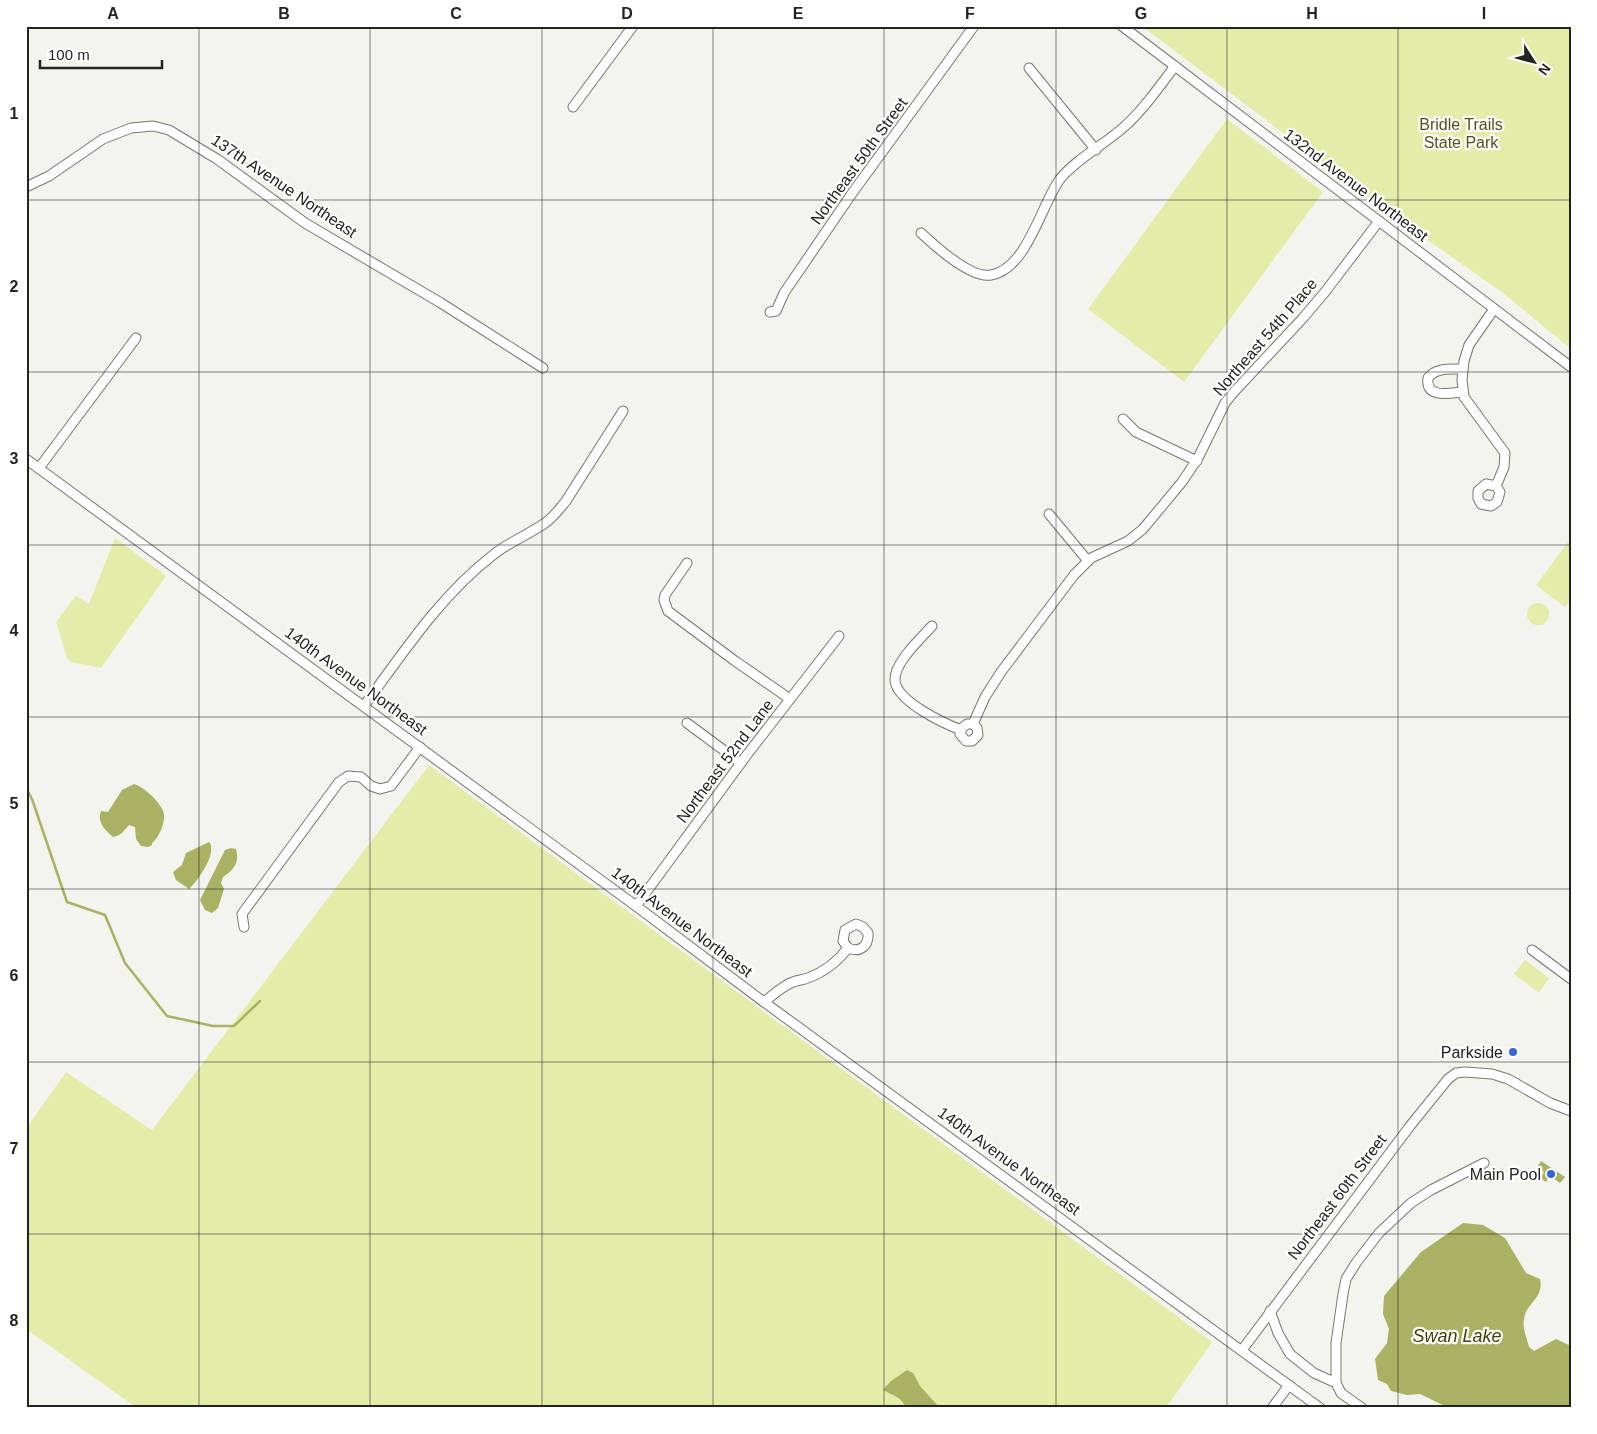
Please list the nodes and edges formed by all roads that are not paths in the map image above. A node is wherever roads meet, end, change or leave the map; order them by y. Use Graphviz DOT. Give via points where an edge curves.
graph roads {
  1 [pos="633,26"];
  2 [pos="974,26"];
  3 [pos="1122,26"];
  4 [pos="1175,66"];
  5 [pos="1029,68"];
  6 [pos="573,107"];
  7 [pos="1096,150"];
  8 [pos="26,187"];
  9 [pos="1379,222"];
  10 [pos="921,233"];
  11 [pos="1494,309"];
  12 [pos="770,312"];
  13 [pos="136,338"];
  14 [pos="1571,367"];
  15 [pos="543,368"];
  16 [pos="1463,369"];
  17 [pos="1463,392"];
  18 [pos="623,411"];
  19 [pos="1123,419"];
  20 [pos="26,459"];
  21 [pos="1196,461"];
  22 [pos="39,468"];
  23 [pos="1496,486"];
  24 [pos="1049,514"];
  25 [pos="1088,561"];
  26 [pos="687,563"];
  27 [pos="932,626"];
  28 [pos="839,636"];
  29 [pos="790,699"];
  30 [pos="364,706"];
  31 [pos="687,723"];
  32 [pos="973,724"];
  33 [pos="961,730"];
  34 [pos="420,747"];
  35 [pos="741,763"];
  36 [pos="636,906"];
  37 [pos="244,927"];
  38 [pos="848,948"];
  39 [pos="1532,950"];
  40 [pos="1571,979"];
  41 [pos="764,1002"];
  42 [pos="1571,1112"];
  43 [pos="1484,1163"];
  44 [pos="1270,1311"];
  45 [pos="1242,1350"];
  46 [pos="1336,1383"];
  47 [pos="1289,1385"];
  48 [pos="1272,1408"];
  49 [pos="1320,1408"];
  50 [pos="1362,1408"];
  1 -- 6 [label="street"];
  2 -- 12 [label="street, Northeast 50th Street" via="853,192 784,293 776,310"];
  3 -- 4 [label="street, 132nd Avenue Northeast"];
  4 -- 7 [label="street" via="1125,127"];
  4 -- 9 [label="street, 132nd Avenue Northeast"];
  5 -- 7 [label="street"];
  7 -- 10 [label="street" via="1071,166 1059,180 1022,251 1002,272 990,276 979,274 938,249"];
  8 -- 15 [label="street, 137th Avenue Northeast" via="49,176 103,139 131,128 153,126 169,130 305,223"];
  9 -- 11 [label="street, 132nd Avenue Northeast"];
  9 -- 21 [label="street, Northeast 54th Place" via="1308,312 1225,403"];
  11 -- 14 [label="street, 132nd Avenue Northeast"];
  11 -- 16 [label="street" via="1470,346"];
  13 -- 22 [label="street"];
  16 -- 17 [label="street"];
  16 -- 17 [label="street" via="1436,371 1428,378 1427,384 1434,393"];
  17 -- 23 [label="street" via="1505,453 1504,467"];
  18 -- 30 [label="street" via="561,507 547,522 493,555 445,598"];
  19 -- 21 [label="street" via="1136,432"];
  20 -- 22 [label="street, 140th Avenue Northeast"];
  21 -- 25 [label="street, Northeast 54th Place" via="1143,529 1128,541"];
  22 -- 30 [label="street, 140th Avenue Northeast"];
  24 -- 25 [label="street"];
  25 -- 32 [label="street, Northeast 54th Place" via="1001,672"];
  26 -- 29 [label="street" via="665,594 668,611"];
  27 -- 33 [label="street" via="906,655 895,680 900,693 935,719"];
  28 -- 29 [label="street, Northeast 52nd Lane"];
  29 -- 35 [label="street, Northeast 52nd Lane"];
  30 -- 34 [label="street, 140th Avenue Northeast"];
  31 -- 35 [label="street"];
  32 -- 33 [label="street" via="966,724"];
  32 -- 33 [label="street, Northeast 54th Place" via="978,731 972,741 963,739"];
  34 -- 36 [label="street, 140th Avenue Northeast"];
  34 -- 37 [label="street" via="391,786 380,789 361,777 348,776 340,782 242,914"];
  35 -- 36 [label="street, Northeast 52nd Lane"];
  36 -- 41 [label="street, 140th Avenue Northeast"];
  38 -- 41 [label="street" via="828,968 792,982"];
  39 -- 40 [label="street"];
  41 -- 45 [label="street, 140th Avenue Northeast"];
  42 -- 44 [label="street, Northeast 60th Street" via="1508,1079 1479,1072 1456,1074 1448,1079"];
  43 -- 46 [label="street" via="1411,1202 1379,1233 1356,1263 1346,1279 1343,1294 1336,1343"];
  44 -- 45 [label="street, Northeast 60th Street"];
  44 -- 46 [label="street" via="1290,1354 1314,1373"];
  45 -- 47 [label="street, 140th Avenue Northeast"];
  46 -- 50 [label="street" via="1341,1393"];
  47 -- 48 [label="street"];
  47 -- 49 [label="street, 140th Avenue Northeast"];
}
